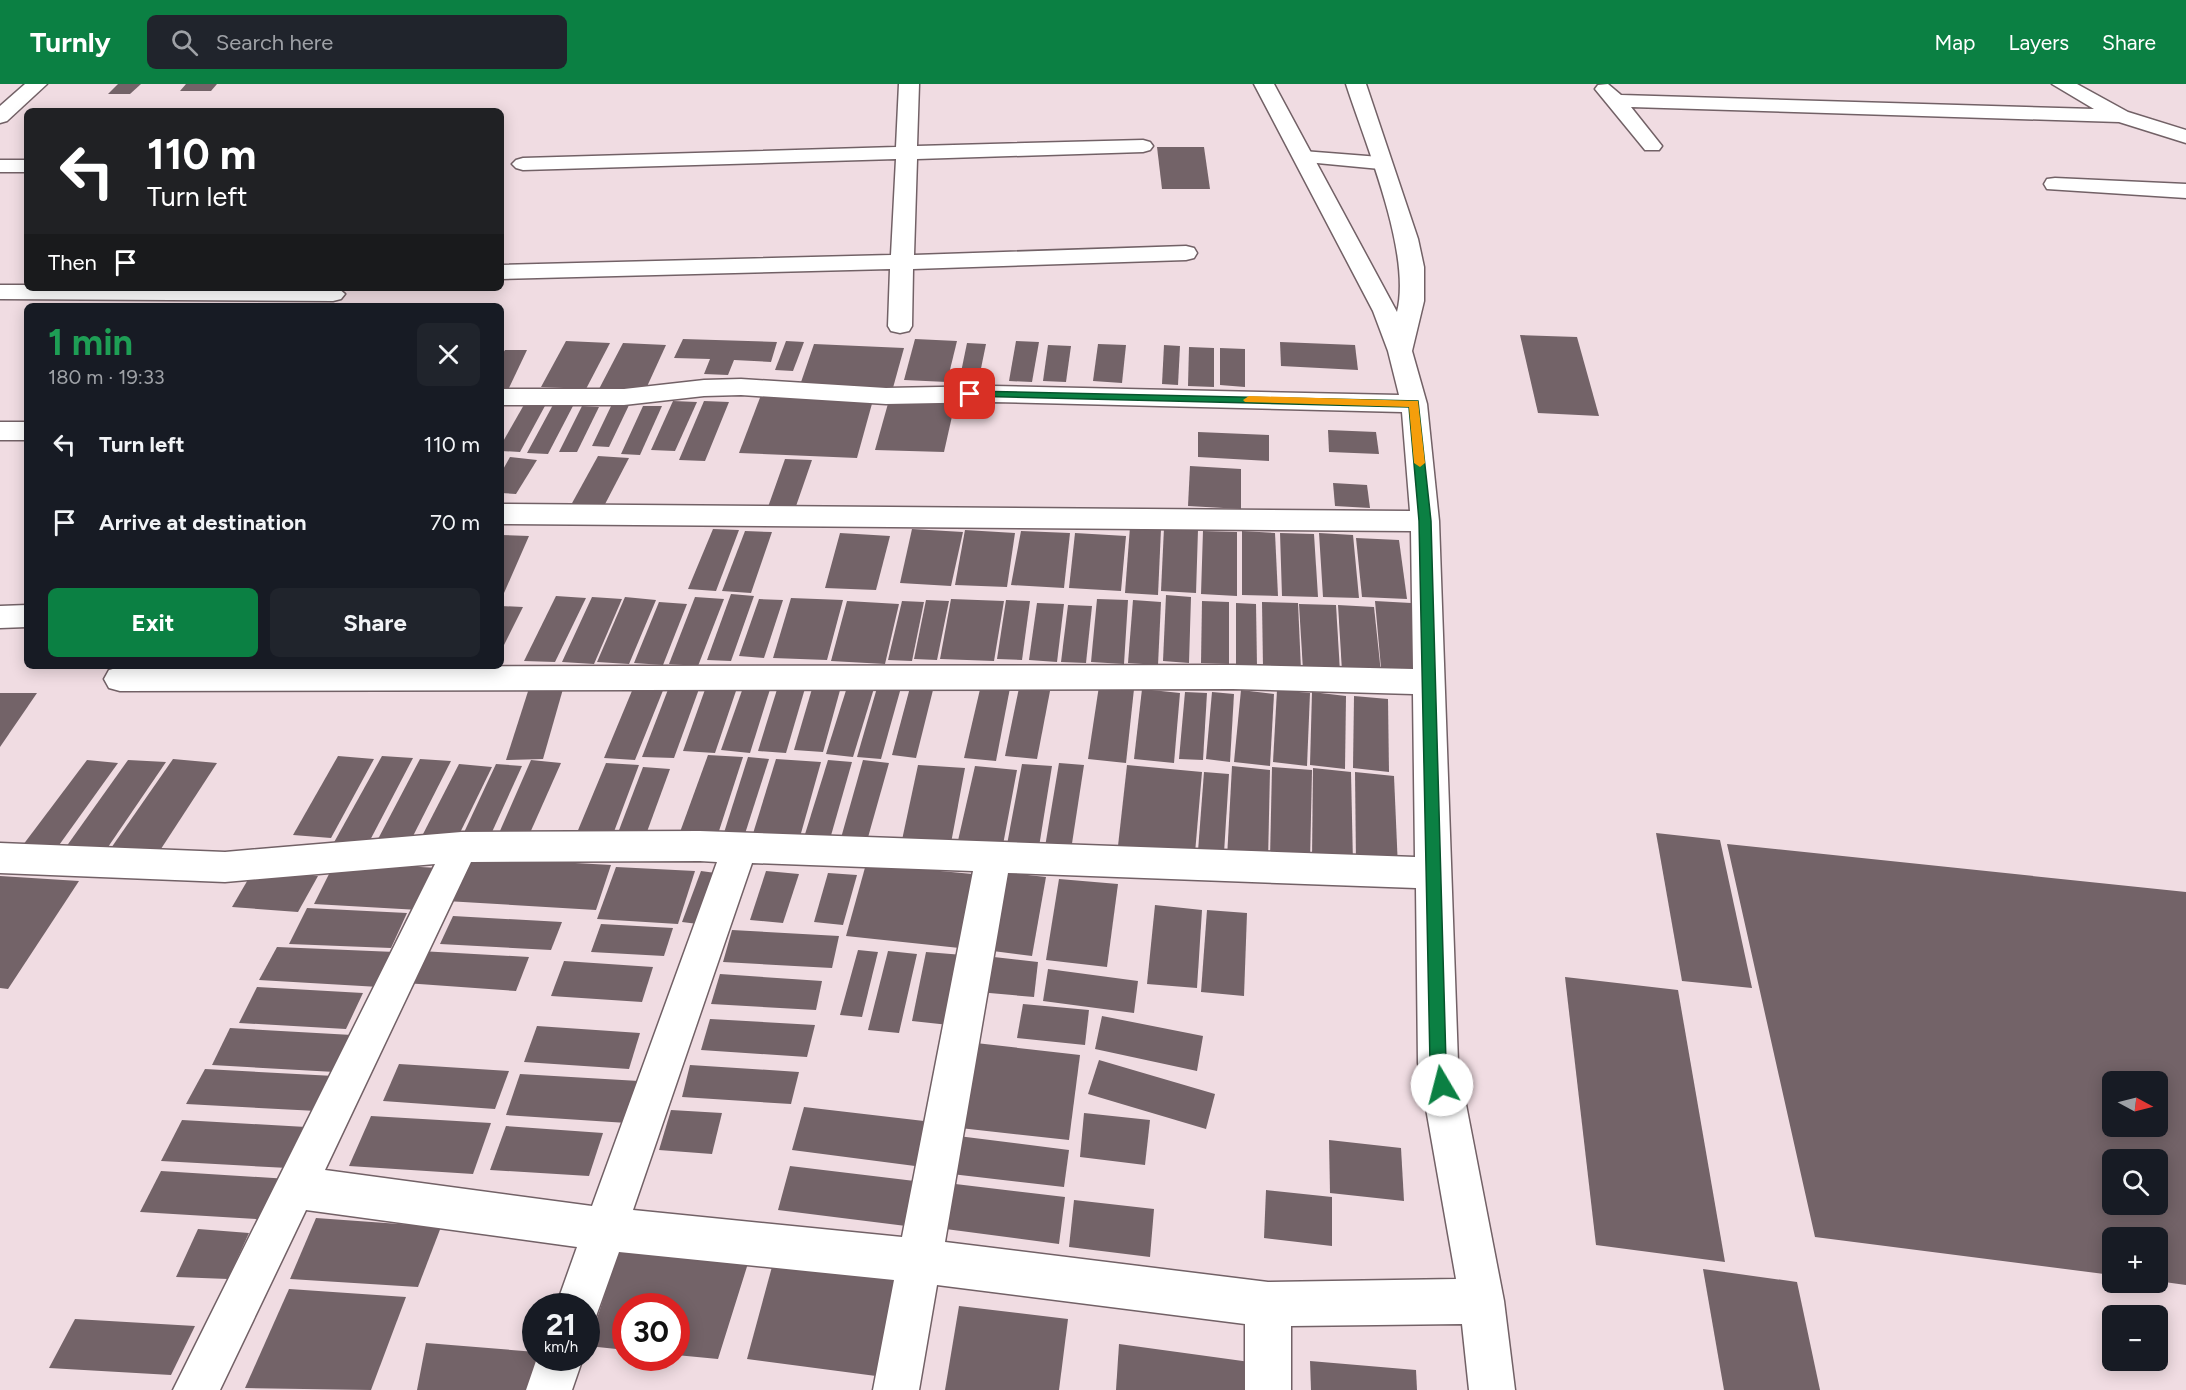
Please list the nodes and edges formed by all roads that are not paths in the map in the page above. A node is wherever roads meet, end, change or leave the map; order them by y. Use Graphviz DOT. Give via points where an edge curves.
graph roads {
  1 [pos="37,84"];
  2 [pos="909,84"];
  3 [pos="1264,84"];
  4 [pos="1356,84"];
  5 [pos="1601,84"];
  6 [pos="1629,84"];
  7 [pos="2062,84"];
  8 [pos="2086,97"];
  9 [pos="1615,101"];
  10 [pos="2121,116"];
  11 [pos="0,117"];
  12 [pos="2186,137"];
  13 [pos="1143,146"];
  14 [pos="1652,146"];
  15 [pos="906,153"];
  16 [pos="1303,157"];
  17 [pos="1380,163"];
  18 [pos="523,164"];
  19 [pos="0,166"];
  20 [pos="24,166"];
  21 [pos="2055,184"];
  22 [pos="2186,191"];
  23 [pos="1186,253"];
  24 [pos="902,262"];
  25 [pos="504,272"];
  26 [pos="0,292"];
  27 [pos="333,294"];
  28 [pos="900,326"];
  29 [pos="1400,351"];
  30 [pos="504,397"];
  31 [pos="1414,404"];
  32 [pos="0,431"];
  33 [pos="24,431"];
  34 [pos="504,514"];
  35 [pos="1425,521"];
  36 [pos="0,616"];
  37 [pos="24,616"];
  38 [pos="120,679"];
  39 [pos="1429,682"];
  40 [pos="461,848"];
  41 [pos="738,849"];
  42 [pos="993,857"];
  43 [pos="0,858"];
  44 [pos="1432,873"];
  45 [pos="295,1187"];
  46 [pos="604,1229"];
  47 [pos="918,1261"];
  48 [pos="582,1293"];
  49 [pos="1482,1301"];
  50 [pos="1268,1304"];
  51 [pos="556,1371"];
  52 [pos="196,1390"];
  53 [pos="549,1390"];
  54 [pos="896,1390"];
  55 [pos="1268,1390"];
  56 [pos="1492,1390"];
  1 -- 11 [label="street"];
  2 -- 15 [label="street"];
  3 -- 16 [label="street"];
  4 -- 17 [label="street"];
  5 -- 9 [label="street"];
  6 -- 8 [label="street"];
  7 -- 8 [label="street"];
  8 -- 10 [label="street"];
  9 -- 10 [label="street"];
  9 -- 14 [label="street"];
  10 -- 12 [label="street"];
  13 -- 15 [label="street"];
  15 -- 18 [label="street"];
  15 -- 24 [label="street"];
  16 -- 17 [label="street"];
  16 -- 29 [label="street" via="1385,311"];
  17 -- 29 [label="street" via="1407,238 1412,267 1412,301"];
  19 -- 20 [label="street"];
  21 -- 22 [label="street"];
  23 -- 24 [label="street"];
  24 -- 25 [label="street"];
  24 -- 28 [label="street"];
  26 -- 27 [label="street"];
  29 -- 31 [label="street"];
  30 -- 31 [label="street" via="624,397 741,387 886,396 993,393"];
  31 -- 35 [label="street"];
  32 -- 33 [label="street"];
  34 -- 35 [label="street"];
  35 -- 39 [label="street"];
  36 -- 37 [label="street"];
  38 -- 39 [label="street" via="1233,677"];
  39 -- 44 [label="street"];
  40 -- 41 [label="street"];
  40 -- 43 [label="street" via="225,867"];
  40 -- 45 [label="street"];
  41 -- 42 [label="street"];
  41 -- 46 [label="street"];
  42 -- 44 [label="street"];
  42 -- 47 [label="street"];
  44 -- 49 [label="street" via="1438,1063"];
  45 -- 46 [label="street"];
  45 -- 52 [label="street"];
  46 -- 47 [label="street"];
  46 -- 48 [label="street"];
  47 -- 50 [label="street"];
  47 -- 54 [label="street"];
  49 -- 50 [label="street"];
  49 -- 56 [label="street"];
  50 -- 55 [label="street"];
  51 -- 53 [label="street"];
}
